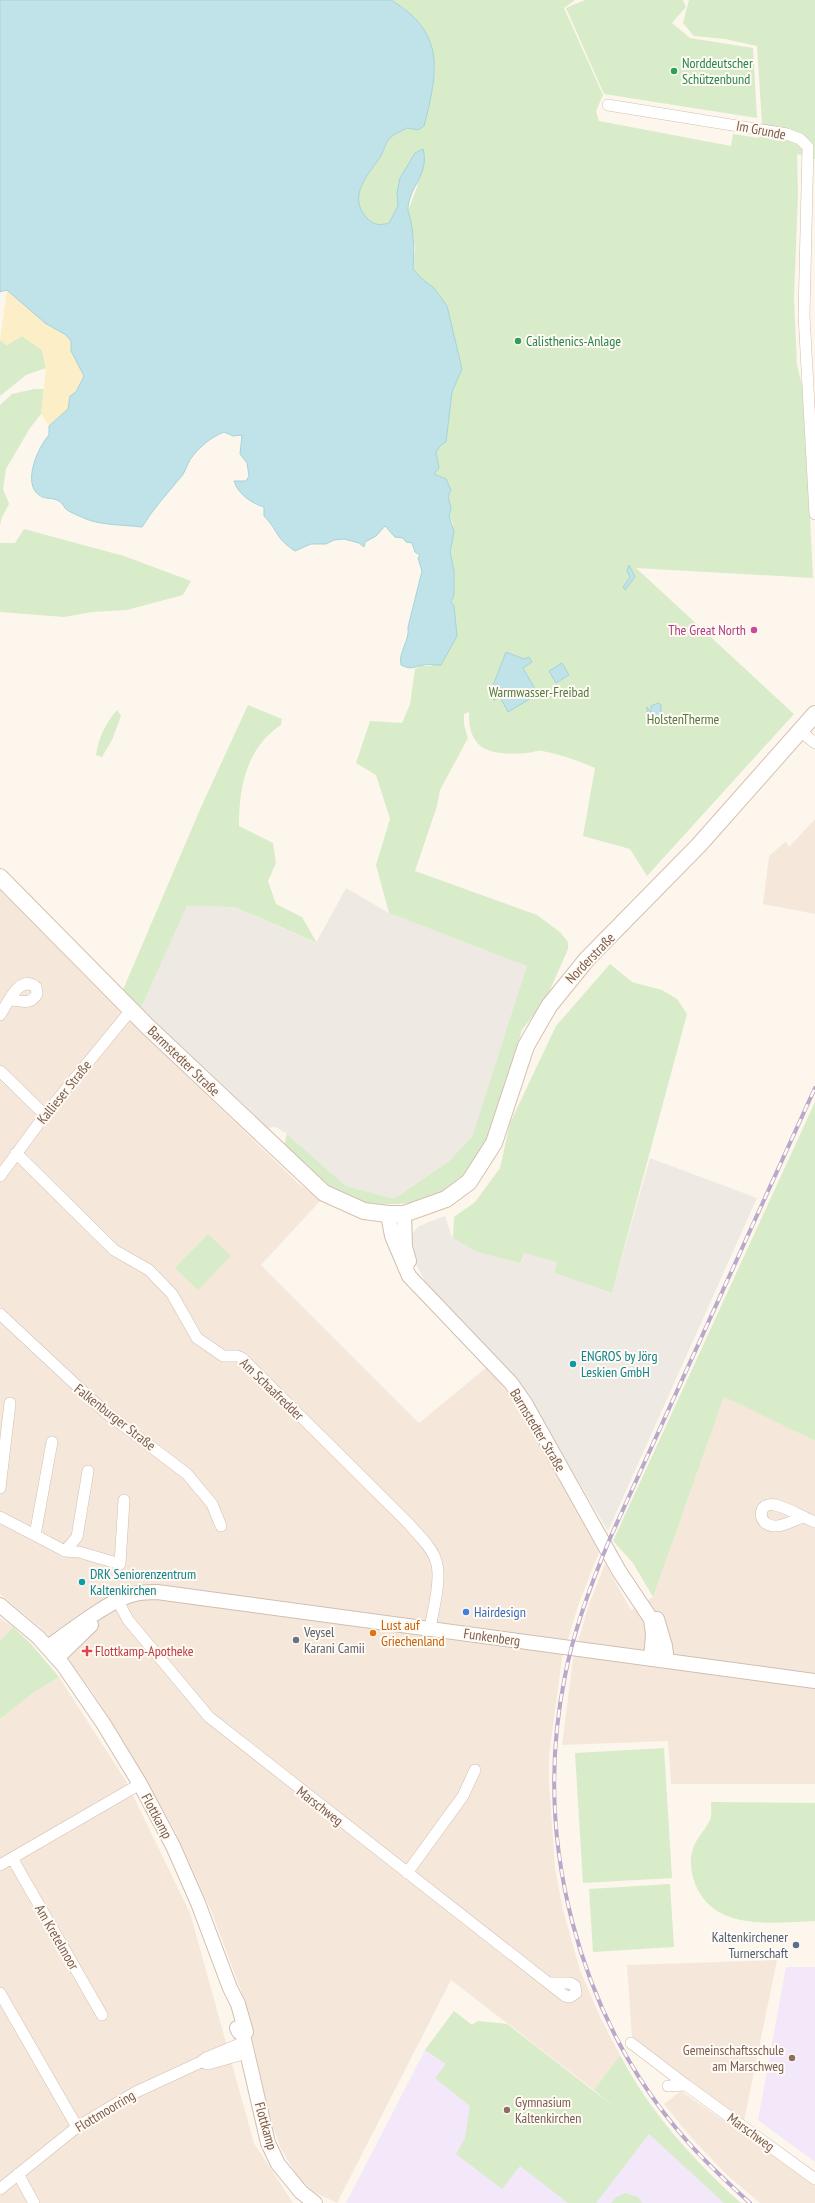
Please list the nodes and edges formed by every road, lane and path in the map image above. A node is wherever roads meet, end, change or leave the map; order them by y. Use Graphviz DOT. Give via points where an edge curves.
graph roads {
  1 [pos="608,105"];
  2 [pos="815,514"];
  3 [pos="815,714"];
  4 [pos="800,731"];
  5 [pos="815,743"];
  6 [pos="0,877"];
  7 [pos="10,1000"];
  8 [pos="131,1010"];
  9 [pos="0,1015"];
  10 [pos="0,1071"];
  11 [pos="45,1115"];
  12 [pos="16,1153"];
  13 [pos="2,1170"];
  14 [pos="388,1214"];
  15 [pos="404,1214"];
  16 [pos="420,1290"];
  17 [pos="0,1314"];
  18 [pos="10,1403"];
  19 [pos="52,1442"];
  20 [pos="88,1471"];
  21 [pos="0,1488"];
  22 [pos="124,1500"];
  23 [pos="0,1517"];
  24 [pos="802,1517"];
  25 [pos="815,1522"];
  26 [pos="221,1526"];
  27 [pos="35,1536"];
  28 [pos="65,1551"];
  29 [pos="632,1588"];
  30 [pos="118,1600"];
  31 [pos="0,1605"];
  32 [pos="101,1611"];
  33 [pos="430,1629"];
  34 [pos="48,1647"];
  35 [pos="57,1658"];
  36 [pos="651,1658"];
  37 [pos="666,1661"];
  38 [pos="815,1681"];
  39 [pos="475,1770"];
  40 [pos="140,1784"];
  41 [pos="12,1858"];
  42 [pos="0,1865"];
  43 [pos="407,1873"];
  44 [pos="550,1983"];
  45 [pos="0,1993"];
  46 [pos="102,2015"];
  47 [pos="245,2043"];
  48 [pos="631,2043"];
  49 [pos="686,2085"];
  50 [pos="668,2086"];
  51 [pos="77,2127"];
  52 [pos="18,2174"];
  53 [pos="815,2179"];
  54 [pos="0,2189"];
  55 [pos="34,2203"];
  56 [pos="315,2203"];
  1 -- 2 [label="street, Im Grunde" via="787,134 808,147 804,315"];
  3 -- 4 [label="main road, Norderstraße"];
  4 -- 5 [label="street"];
  4 -- 15 [label="main road, Norderstraße" via="699,845 588,958 548,1006 522,1058 494,1143 469,1182 446,1199"];
  6 -- 8 [label="main road, Barmstedter Straße"];
  7 -- 9 [label="street"];
  8 -- 11 [label="street, Kallieser Straße"];
  8 -- 14 [label="main road, Barmstedter Straße" via="324,1193 364,1210"];
  10 -- 11 [label="street"];
  11 -- 12 [label="street, Kallieser Straße"];
  12 -- 13 [label="street, Kallieser Straße"];
  12 -- 33 [label="street, Am Schaafredder" via="114,1250 148,1270 172,1294 197,1338 223,1356 242,1358 409,1524 433,1554 436,1562 438,1576"];
  14 -- 15 [label="main road, Barmstedter Straße"];
  14 -- 16 [label="street, Barmstedter Straße" via="392,1236 402,1262"];
  15 -- 16 [label="street, Barmstedter Straße" via="405,1248"];
  16 -- 29 [label="street, Barmstedter Straße" via="515,1389 619,1571"];
  17 -- 26 [label="street, Falkenburger Straße" via="104,1411 187,1474 212,1504"];
  18 -- 21 [label="street"];
  19 -- 27 [label="street"];
  20 -- 28 [label="street" via="77,1537"];
  22 -- 28 [label="street" via="120,1564 78,1552"];
  23 -- 27 [label="street"];
  24 -- 25 [label="street"];
  27 -- 28 [label="street"];
  29 -- 36 [label="street, Barmstedter Straße" via="651,1619"];
  29 -- 37 [label="street, Barmstedter Straße" via="653,1611 660,1624"];
  30 -- 32 [label="street, Funkenberg"];
  30 -- 33 [label="street, Funkenberg" via="134,1594 157,1592"];
  30 -- 43 [label="street, Marschweg" via="128,1620 209,1717"];
  31 -- 34 [label="street, Flottkamp"];
  32 -- 34 [label="street, Funkenberg"];
  32 -- 35 [label="street, Funkenberg"];
  33 -- 36 [label="street, Funkenberg"];
  34 -- 35 [label="street, Flottkamp"];
  35 -- 40 [label="street, Flottkamp" via="103,1723"];
  36 -- 37 [label="street, Funkenberg"];
  37 -- 38 [label="street, Funkenberg"];
  39 -- 43 [label="street" via="463,1796"];
  40 -- 41 [label="street"];
  40 -- 47 [label="street, Flottkamp" via="173,1846 195,1896 238,2004 246,2032"];
  41 -- 42 [label="street"];
  41 -- 46 [label="street, Am Kretelmoor"];
  43 -- 44 [label="street, Marschweg"];
  45 -- 51 [label="street"];
  47 -- 51 [label="street, Flottmoorring" via="208,2064 201,2062 136,2092"];
  47 -- 56 [label="street, Flottkamp" via="268,2143 278,2164 301,2192"];
  48 -- 49 [label="street, Marschweg"];
  49 -- 50 [label="street"];
  49 -- 53 [label="street, Marschweg"];
  51 -- 52 [label="street, Flottmoorring"];
  52 -- 54 [label="street, Flottmoorring"];
  52 -- 55 [label="street"];
}
